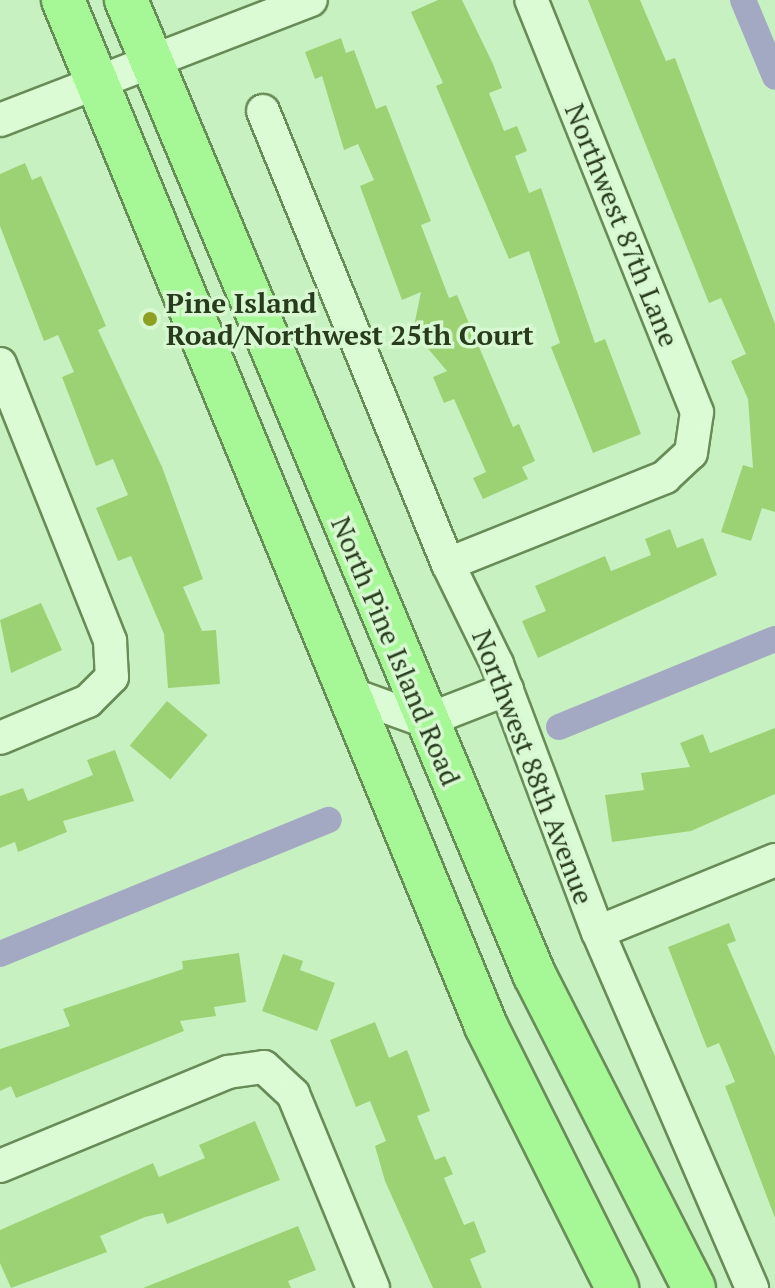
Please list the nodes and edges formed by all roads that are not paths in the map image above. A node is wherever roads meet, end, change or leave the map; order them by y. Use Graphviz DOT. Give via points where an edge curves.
graph roads {
  1 [pos="63,0"];
  2 [pos="126,0"];
  3 [pos="311,0"];
  4 [pos="531,0"];
  5 [pos="149,62"];
  6 [pos="96,82"];
  7 [pos="263,111"];
  8 [pos="0,120"];
  9 [pos="0,364"];
  10 [pos="12,429"];
  11 [pos="448,564"];
  12 [pos="507,689"];
  13 [pos="345,692"];
  14 [pos="425,721"];
  15 [pos="0,738"];
  16 [pos="775,860"];
  17 [pos="598,932"];
  18 [pos="0,1166"];
  19 [pos="373,1288"];
  20 [pos="617,1288"];
  21 [pos="694,1288"];
  22 [pos="752,1288"];
  1 -- 6 [label="main road"];
  2 -- 5 [label="main road, North Pine Island Road"];
  3 -- 5 [label="street"];
  4 -- 11 [label="street, Northwest 87th Lane" via="697,412 691,453 665,477"];
  5 -- 6 [label="street"];
  5 -- 14 [label="main road, North Pine Island Road"];
  6 -- 8 [label="street"];
  6 -- 13 [label="main road"];
  7 -- 11 [label="street, Northwest 88th Avenue"];
  9 -- 10 [label="street"];
  10 -- 15 [label="street" via="110,641 112,677 88,701"];
  11 -- 12 [label="street, Northwest 88th Avenue"];
  12 -- 14 [label="street"];
  12 -- 17 [label="street, Northwest 88th Avenue"];
  13 -- 14 [label="street"];
  13 -- 20 [label="main road" via="486,1026"];
  14 -- 21 [label="main road, North Pine Island Road" via="534,974"];
  16 -- 17 [label="street"];
  17 -- 22 [label="street, Northwest 88th Avenue"];
  18 -- 19 [label="street" via="228,1072 264,1067 293,1094"];
}
